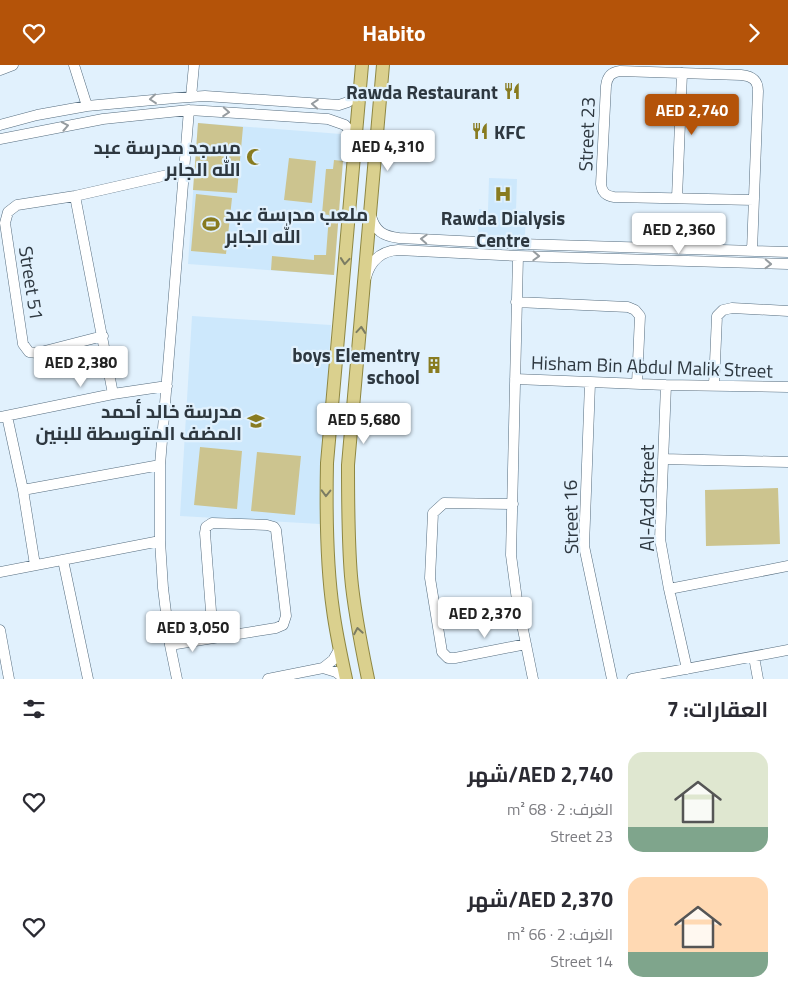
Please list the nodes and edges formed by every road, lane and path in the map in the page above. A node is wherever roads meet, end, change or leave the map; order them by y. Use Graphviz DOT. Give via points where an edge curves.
graph roads {
  1 [pos="13,65"];
  2 [pos="74,65"];
  3 [pos="194,65"];
  4 [pos="362,65"];
  5 [pos="383,65"];
  6 [pos="0,70"];
  7 [pos="682,73"];
  8 [pos="360,92"];
  9 [pos="191,97"];
  10 [pos="268,101"];
  11 [pos="87,106"];
  12 [pos="189,110"];
  13 [pos="37,115"];
  14 [pos="268,115"];
  15 [pos="18,120"];
  16 [pos="0,125"];
  17 [pos="40,131"];
  18 [pos="20,135"];
  19 [pos="0,139"];
  20 [pos="356,139"];
  21 [pos="185,171"];
  22 [pos="75,196"];
  23 [pos="677,198"];
  24 [pos="754,200"];
  25 [pos="370,211"];
  26 [pos="405,238"];
  27 [pos="663,249"];
  28 [pos="680,249"];
  29 [pos="404,250"];
  30 [pos="752,251"];
  31 [pos="788,252"];
  32 [pos="518,256"];
  33 [pos="663,260"];
  34 [pos="679,261"];
  35 [pos="788,264"];
  36 [pos="365,282"];
  37 [pos="516,302"];
  38 [pos="788,311"];
  39 [pos="103,336"];
  40 [pos="515,379"];
  41 [pos="590,383"];
  42 [pos="637,384"];
  43 [pos="666,385"];
  44 [pos="714,385"];
  45 [pos="167,386"];
  46 [pos="788,387"];
  47 [pos="113,394"];
  48 [pos="332,403"];
  49 [pos="354,409"];
  50 [pos="4,417"];
  51 [pos="662,459"];
  52 [pos="788,461"];
  53 [pos="327,463"];
  54 [pos="160,465"];
  55 [pos="348,465"];
  56 [pos="23,490"];
  57 [pos="513,504"];
  58 [pos="160,541"];
  59 [pos="63,561"];
  60 [pos="35,565"];
  61 [pos="788,566"];
  62 [pos="0,572"];
  63 [pos="669,589"];
  64 [pos="0,630"];
  65 [pos="213,637"];
  66 [pos="526,644"];
  67 [pos="170,645"];
  68 [pos="340,648"];
  69 [pos="788,651"];
  70 [pos="754,657"];
  71 [pos="323,669"];
  72 [pos="687,669"];
  73 [pos="9,679"];
  74 [pos="88,679"];
  75 [pos="177,679"];
  76 [pos="268,679"];
  77 [pos="346,679"];
  78 [pos="368,679"];
  79 [pos="533,679"];
  80 [pos="612,679"];
  81 [pos="633,679"];
  82 [pos="758,679"];
  1 -- 6 [label="street"];
  2 -- 11 [label="street"];
  3 -- 9 [label="street"];
  4 -- 8 [label="main road"];
  5 -- 25 [label="main road"];
  7 -- 23 [label="street"];
  7 -- 23 [label="street, Street 23" via="620,71 608,77 602,165 602,188 608,196"];
  7 -- 24 [label="street, Street 23" via="741,75 751,77 757,83"];
  8 -- 10 [label="street, one-way" via="339,105"];
  8 -- 20 [label="main road"];
  9 -- 10 [label="street"];
  9 -- 11 [label="street, one-way"];
  10 -- 14 [label="street" via="274,109"];
  11 -- 13 [label="street"];
  12 -- 14 [label="street, one-way"];
  17 -- 12 [label="street, one-way" via="103,119"];
  12 -- 21 [label="street"];
  13 -- 15 [label="street"];
  13 -- 17 [label="street" via="32,125"];
  14 -- 20 [label="street" via="337,121"];
  15 -- 16 [label="street"];
  15 -- 18 [label="street" via="24,125"];
  17 -- 18 [label="street"];
  18 -- 19 [label="street"];
  20 -- 48 [label="main road, one-way"];
  21 -- 22 [label="street, Street 51"];
  21 -- 45 [label="street"];
  22 -- 39 [label="street"];
  22 -- 39 [label="street, Street 51" via="17,205 8,212 5,223 23,344 29,352 37,353"];
  23 -- 24 [label="street, Street 23"];
  24 -- 30 [label="street, Street 23"];
  25 -- 26 [label="street" via="379,232"];
  25 -- 36 [label="main road"];
  27 -- 26 [label="street, one-way"];
  26 -- 29 [label="street"];
  27 -- 28 [label="street"];
  27 -- 33 [label="street" via="666,253"];
  28 -- 30 [label="street"];
  28 -- 34 [label="street" via="676,253"];
  29 -- 32 [label="street"];
  29 -- 36 [label="street" via="389,251 377,257"];
  30 -- 31 [label="street"];
  32 -- 33 [label="street, one-way"];
  32 -- 37 [label="street"];
  33 -- 34 [label="street"];
  34 -- 35 [label="street, one-way"];
  49 -- 36 [label="main road, one-way"];
  37 -- 40 [label="street"];
  37 -- 42 [label="street" via="628,307 635,310 640,316"];
  38 -- 44 [label="street" via="723,310 717,316"];
  39 -- 47 [label="street"];
  40 -- 41 [label="street, Hisham Bin Abdul Malik Street"];
  40 -- 57 [label="street"];
  41 -- 42 [label="street, Hisham Bin Abdul Malik Street"];
  41 -- 80 [label="street, Street 16" via="584,546"];
  42 -- 43 [label="street, Hisham Bin Abdul Malik Street"];
  43 -- 44 [label="street, Hisham Bin Abdul Malik Street"];
  43 -- 51 [label="street, Al-Azd Street"];
  44 -- 46 [label="street, Hisham Bin Abdul Malik Street"];
  45 -- 47 [label="street"];
  45 -- 54 [label="street"];
  47 -- 50 [label="street"];
  48 -- 49 [label="main road" via="340,414"];
  48 -- 53 [label="main road"];
  49 -- 55 [label="main road"];
  50 -- 56 [label="street"];
  51 -- 52 [label="street"];
  51 -- 63 [label="street, Al-Azd Street" via="660,539"];
  53 -- 55 [label="main road" via="335,456 341,457"];
  53 -- 68 [label="main road, one-way" via="328,565"];
  54 -- 56 [label="street"];
  54 -- 58 [label="street"];
  78 -- 55 [label="main road, one-way" via="351,578"];
  56 -- 60 [label="street"];
  57 -- 66 [label="street" via="512,572"];
  57 -- 66 [label="street" via="444,503 437,508 433,513 430,578 442,652 448,658"];
  58 -- 59 [label="street"];
  58 -- 67 [label="street"];
  59 -- 60 [label="street"];
  59 -- 74 [label="street"];
  60 -- 62 [label="street"];
  61 -- 63 [label="street"];
  63 -- 72 [label="street, Al-Azd Street"];
  64 -- 73 [label="street"];
  65 -- 65 [label="street" via="283,625 286,616 274,527 212,523 206,527"];
  65 -- 67 [label="street"];
  66 -- 79 [label="street"];
  67 -- 75 [label="street"];
  68 -- 71 [label="street"];
  68 -- 77 [label="main road"];
  69 -- 70 [label="street"];
  70 -- 72 [label="street"];
  70 -- 82 [label="street"];
  71 -- 76 [label="street"];
  71 -- 77 [label="street"];
  72 -- 81 [label="street"];
}
